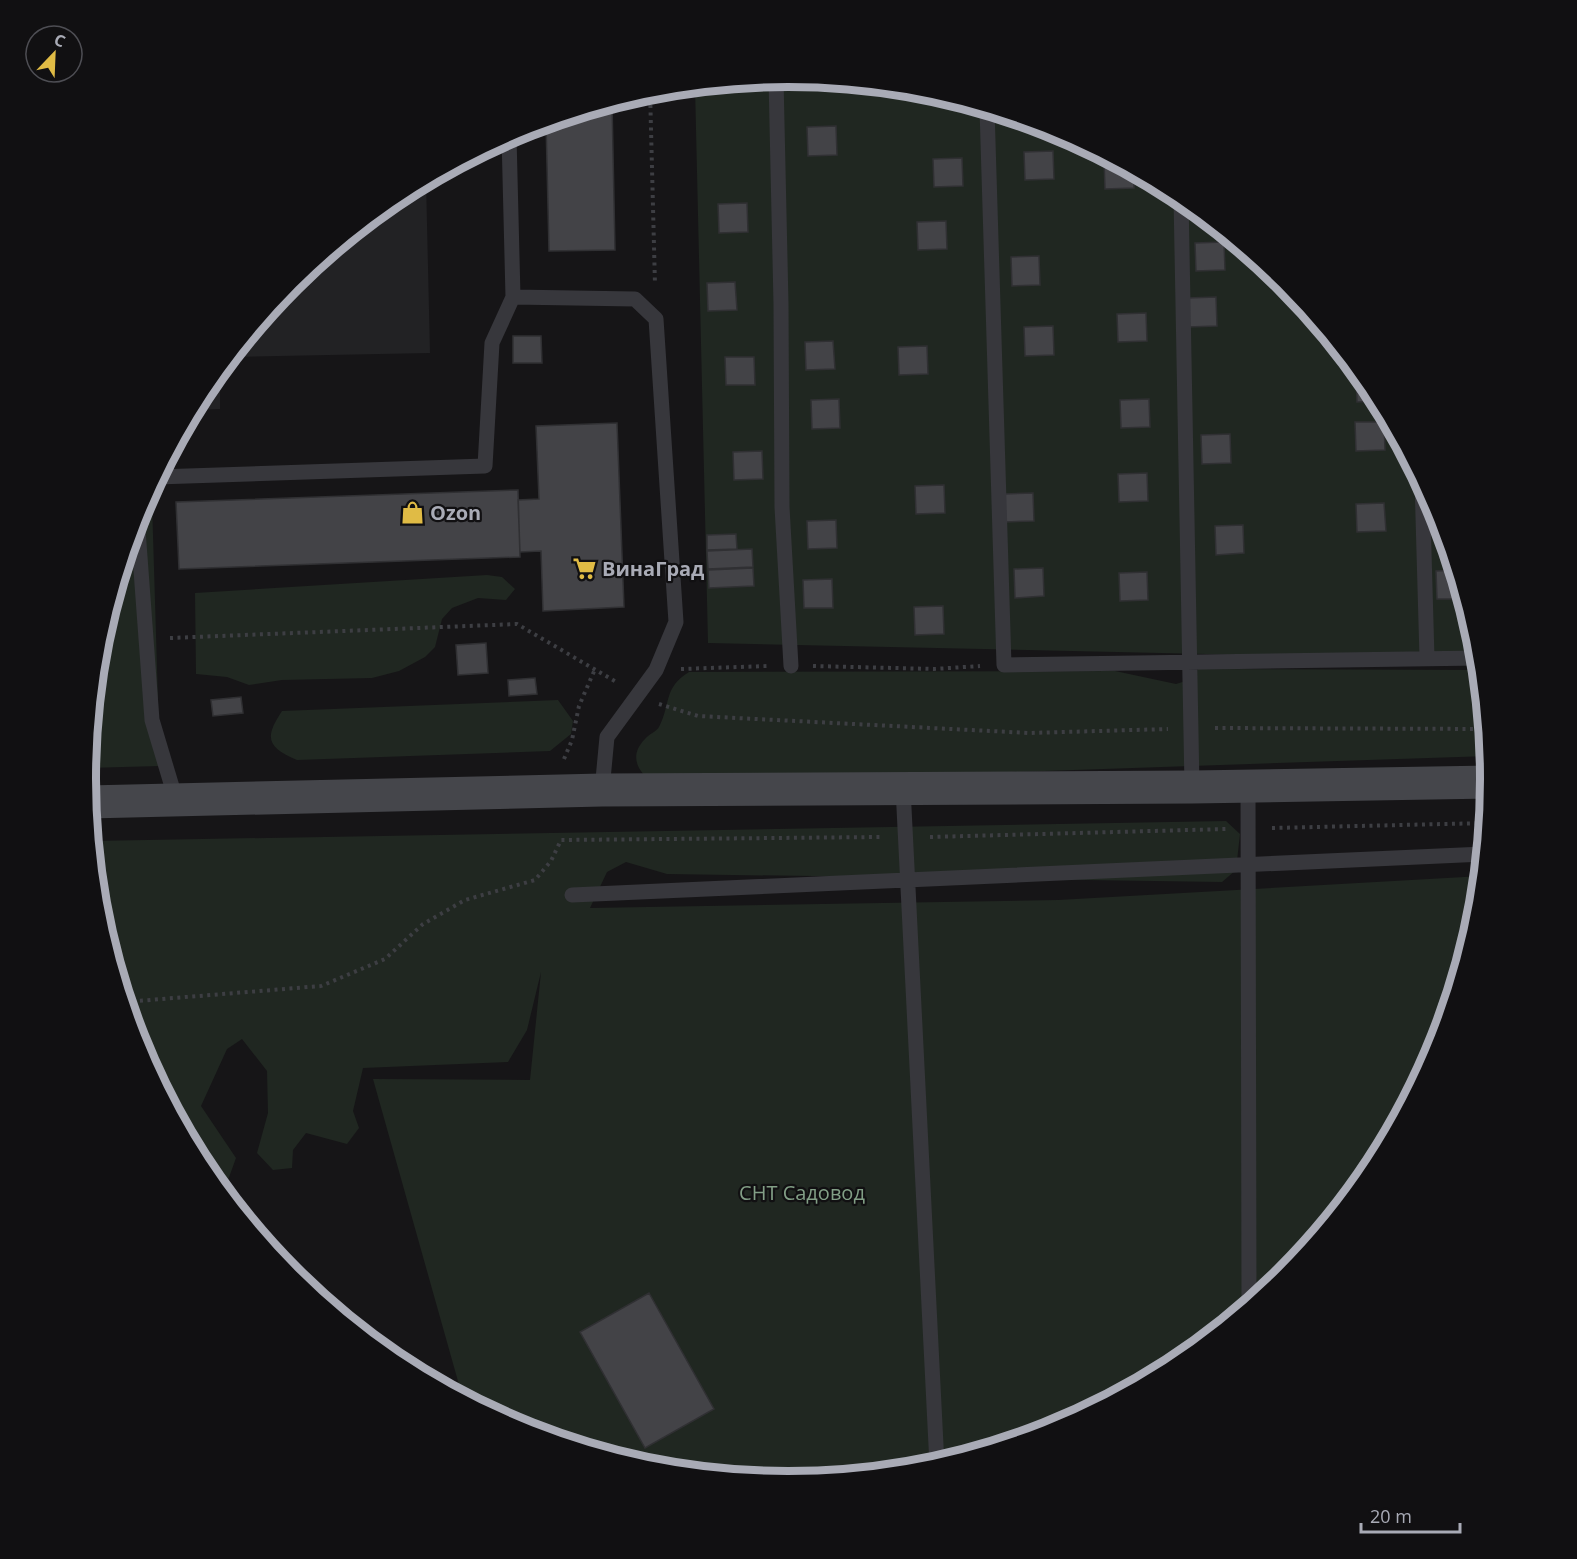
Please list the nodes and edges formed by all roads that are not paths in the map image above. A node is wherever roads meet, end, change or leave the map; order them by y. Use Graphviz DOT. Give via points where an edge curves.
graph roads {
  1 [pos="776,87"];
  2 [pos="987,117"];
  3 [pos="509,146"];
  4 [pos="1181,210"];
  5 [pos="513,297"];
  6 [pos="165,477"];
  7 [pos="1422,501"];
  8 [pos="139,541"];
  9 [pos="1426,658"];
  10 [pos="1470,658"];
  11 [pos="1191,662"];
  12 [pos="791,666"];
  13 [pos="1481,782"];
  14 [pos="1248,786"];
  15 [pos="1192,787"];
  16 [pos="903,788"];
  17 [pos="602,790"];
  18 [pos="176,800"];
  19 [pos="96,801"];
  20 [pos="1477,854"];
  21 [pos="1248,864"];
  22 [pos="908,880"];
  23 [pos="572,896"];
  24 [pos="1249,1296"];
  25 [pos="936,1456"];
  1 -- 12 [label="lane" via="782,507"];
  2 -- 11 [label="lane" via="1004,665"];
  3 -- 5 [label="lane"];
  4 -- 11 [label="lane"];
  5 -- 6 [label="lane" via="492,343 485,466"];
  5 -- 17 [label="lane" via="635,299 656,319 676,622 656,670 607,737"];
  7 -- 9 [label="lane"];
  8 -- 18 [label="lane" via="152,720"];
  9 -- 10 [label="lane"];
  9 -- 11 [label="lane"];
  11 -- 15 [label="lane"];
  13 -- 14 [label="street"];
  14 -- 15 [label="street"];
  14 -- 21 [label="lane"];
  15 -- 16 [label="street"];
  16 -- 17 [label="street"];
  16 -- 22 [label="lane"];
  17 -- 18 [label="street"];
  18 -- 19 [label="street"];
  20 -- 21 [label="lane"];
  21 -- 22 [label="lane"];
  21 -- 24 [label="lane"];
  22 -- 23 [label="lane"];
  22 -- 25 [label="lane"];
}
